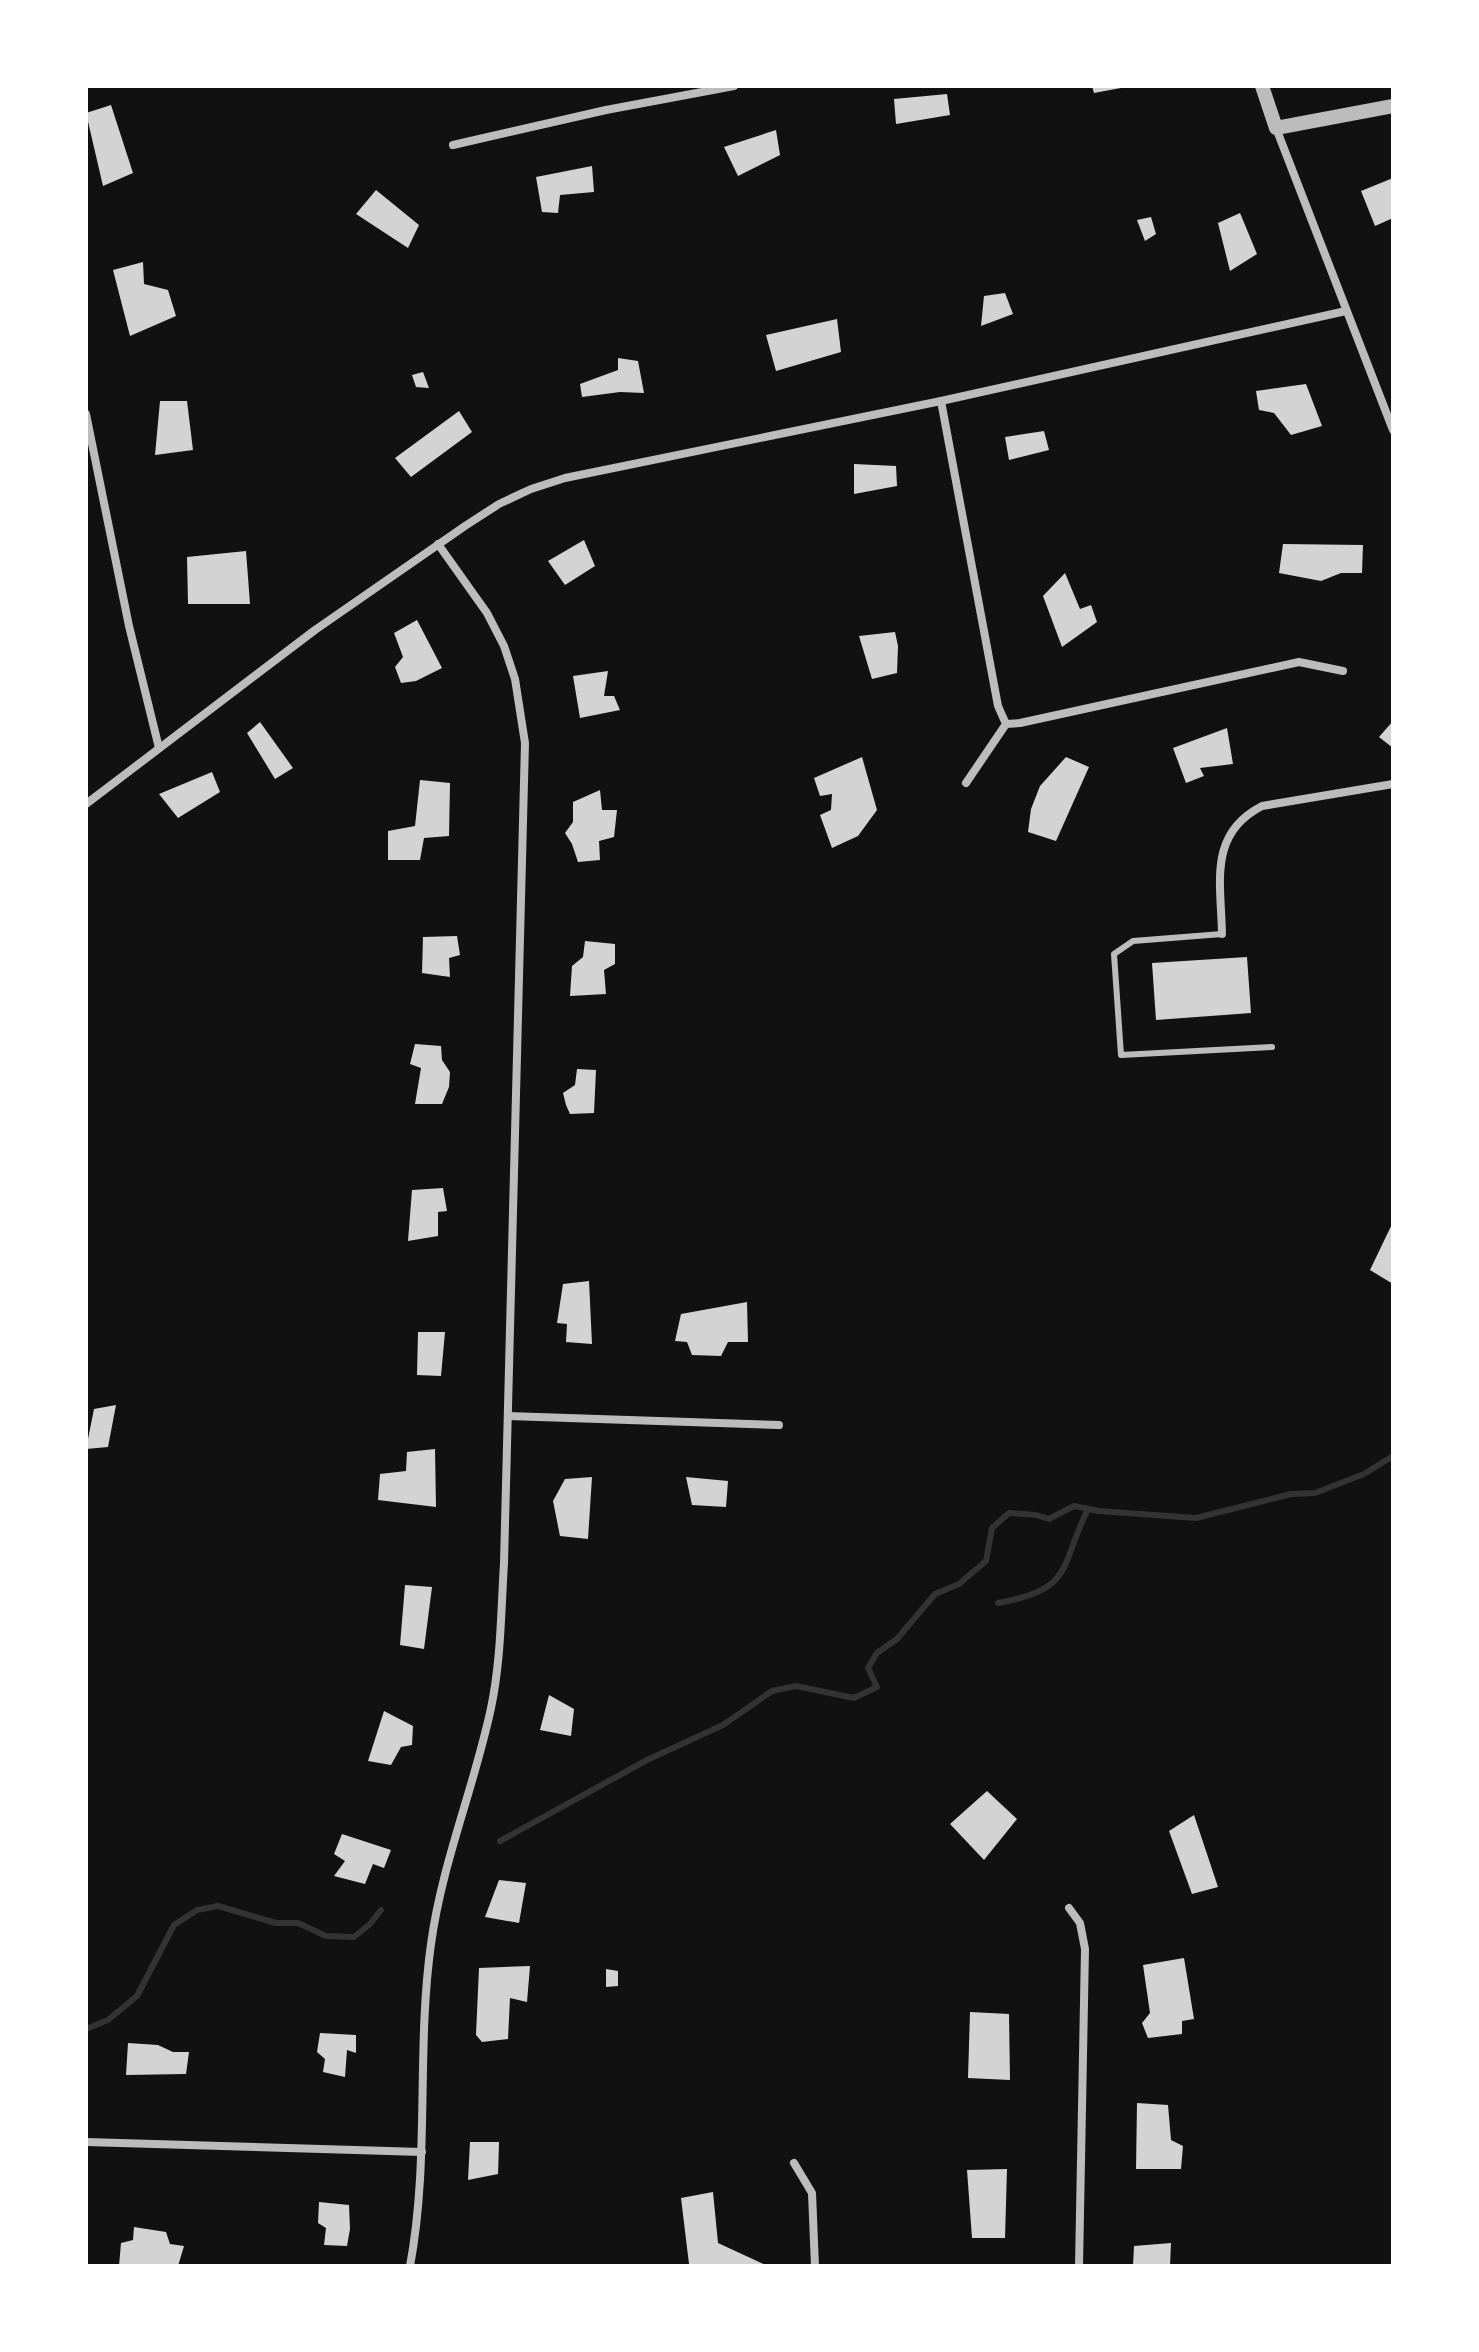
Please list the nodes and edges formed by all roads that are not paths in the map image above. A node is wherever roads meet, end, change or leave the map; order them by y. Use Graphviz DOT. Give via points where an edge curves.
graph roads {
  1 [pos="734,86"];
  2 [pos="1262,86"];
  3 [pos="1393,106"];
  4 [pos="1276,128"];
  5 [pos="453,145"];
  6 [pos="1346,311"];
  7 [pos="941,401"];
  8 [pos="86,414"];
  9 [pos="1393,430"];
  10 [pos="438,544"];
  11 [pos="1343,671"];
  12 [pos="1006,724"];
  13 [pos="159,748"];
  14 [pos="966,783"];
  15 [pos="1393,784"];
  16 [pos="86,804"];
  17 [pos="1222,934"];
  18 [pos="1272,1047"];
  19 [pos="508,1416"];
  20 [pos="779,1425"];
  21 [pos="1069,1908"];
  22 [pos="86,2142"];
  23 [pos="422,2152"];
  24 [pos="794,2163"];
  25 [pos="410,2266"];
  26 [pos="815,2266"];
  27 [pos="1079,2266"];
  1 -- 5 [label="street"];
  2 -- 4 [label="street"];
  3 -- 4 [label="street"];
  4 -- 6 [label="street"];
  6 -- 7 [label="street"];
  6 -- 9 [label="street"];
  7 -- 10 [label="street" via="565,478 499,504"];
  7 -- 12 [label="street" via="998,706"];
  8 -- 13 [label="street"];
  10 -- 13 [label="street"];
  10 -- 19 [label="street" via="504,646 525,743"];
  11 -- 12 [label="street" via="1299,662"];
  12 -- 14 [label="street"];
  13 -- 16 [label="street"];
  15 -- 17 [label="street" via="1262,806 1243,816 1227,836 1220,867"];
  17 -- 18 [label="lane" via="1133,941 1114,954 1121,1055"];
  19 -- 20 [label="street"];
  19 -- 23 [label="street" via="497,1664 431,1945"];
  21 -- 27 [label="street" via="1080,1923 1085,1949"];
  22 -- 23 [label="street"];
  23 -- 25 [label="street"];
  24 -- 26 [label="street" via="812,2193"];
}
